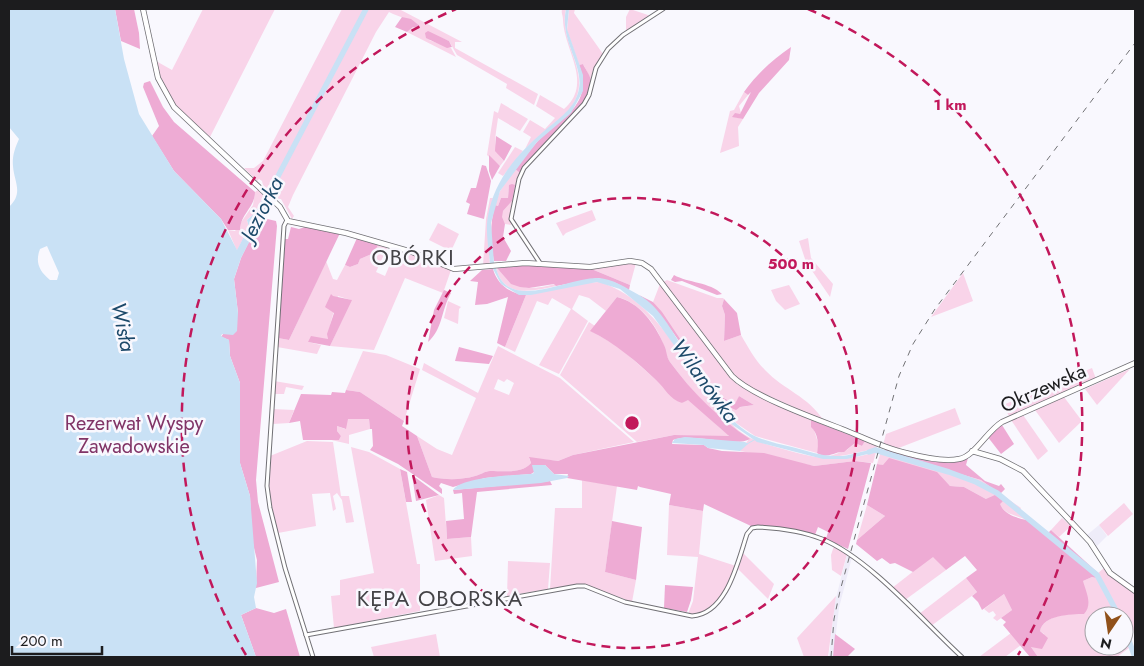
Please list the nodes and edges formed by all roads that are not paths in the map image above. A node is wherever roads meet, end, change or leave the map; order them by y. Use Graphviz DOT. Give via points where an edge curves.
graph roads {
  1 [pos="143,9"];
  2 [pos="663,9"];
  3 [pos="287,220"];
  4 [pos="540,263"];
  5 [pos="1135,363"];
  6 [pos="972,451"];
  7 [pos="1135,591"];
  8 [pos="306,635"];
  9 [pos="313,657"];
  10 [pos="962,657"];
  1 -- 3 [label="street" via="155,66 168,98 181,116 276,203"];
  2 -- 4 [label="street" via="608,49 597,64 584,104 521,174 512,219"];
  3 -- 4 [label="street" via="412,252 454,269"];
  3 -- 8 [label="street" via="284,226 267,486 283,559"];
  4 -- 6 [label="street" via="580,267 630,261 642,263 651,269 743,386 811,417 907,454 956,459 966,457"];
  5 -- 6 [label="street, Okrzewska" via="1002,422"];
  6 -- 7 [label="street" via="1023,471 1090,542 1110,573"];
  8 -- 9 [label="street"];
  8 -- 10 [label="street" via="576,586 585,586 625,602 700,615 729,588 747,534 758,527 813,536 850,554"];
}
